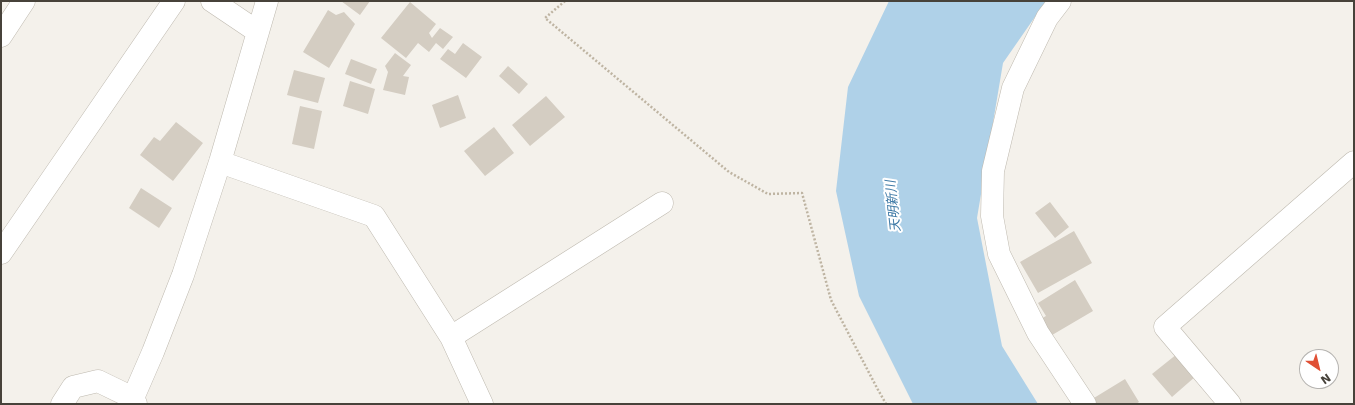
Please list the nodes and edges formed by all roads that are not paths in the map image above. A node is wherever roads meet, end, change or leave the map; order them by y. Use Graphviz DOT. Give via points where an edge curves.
graph roads {
  1 [pos="24,1"];
  2 [pos="174,1"];
  3 [pos="212,1"];
  4 [pos="267,1"];
  5 [pos="1060,1"];
  6 [pos="258,32"];
  7 [pos="1,36"];
  8 [pos="220,162"];
  9 [pos="1354,162"];
  10 [pos="662,203"];
  11 [pos="1,253"];
  12 [pos="451,337"];
  13 [pos="135,401"];
  14 [pos="62,404"];
  15 [pos="482,404"];
  16 [pos="1085,404"];
  17 [pos="1230,404"];
  1 -- 7 [label="street"];
  2 -- 11 [label="street"];
  3 -- 6 [label="street"];
  4 -- 6 [label="street"];
  5 -- 16 [label="street" via="1047,18 1013,88 993,171 992,216 999,254 1038,333"];
  6 -- 8 [label="street"];
  8 -- 12 [label="street" via="374,216"];
  8 -- 13 [label="street" via="183,275"];
  9 -- 17 [label="street" via="1165,327"];
  10 -- 12 [label="street"];
  12 -- 15 [label="street"];
  13 -- 14 [label="street" via="98,380 73,387"];
}
